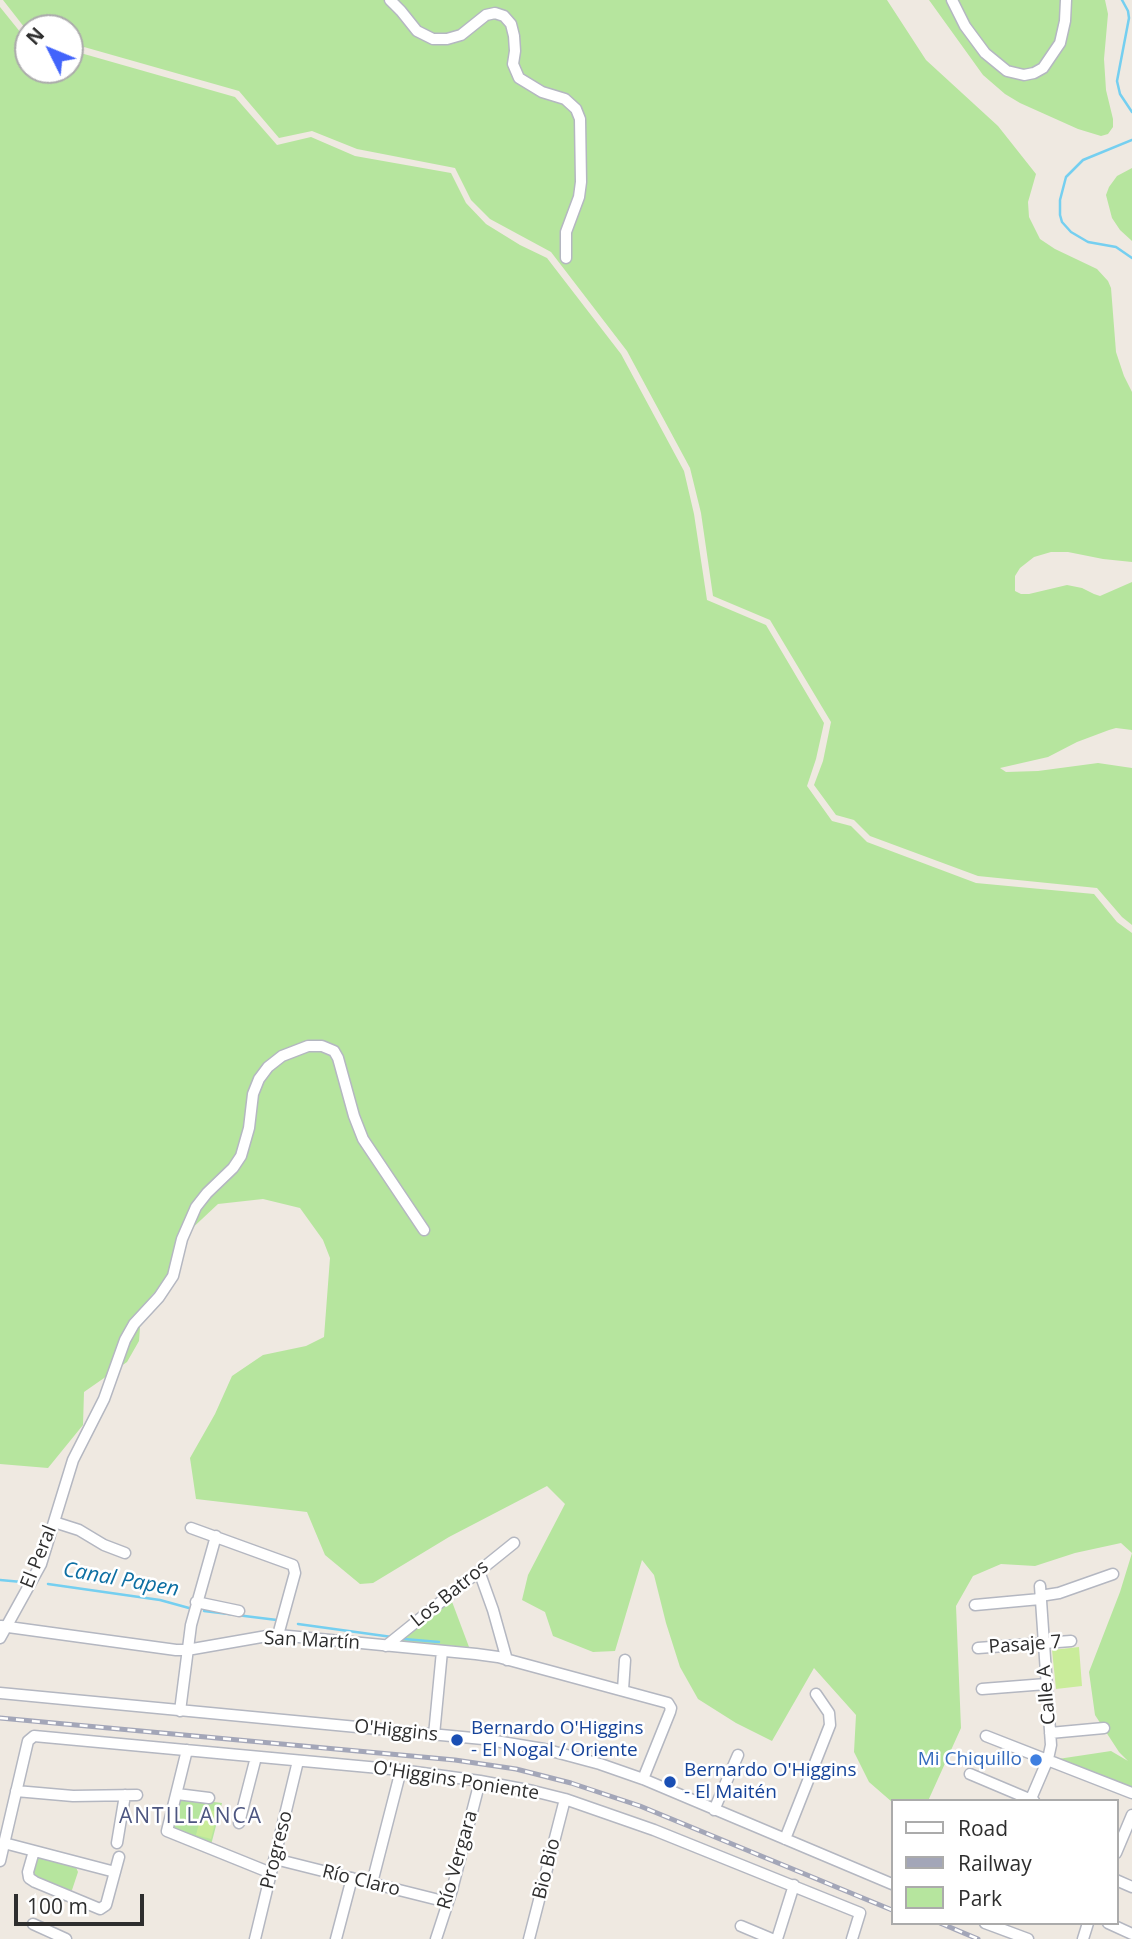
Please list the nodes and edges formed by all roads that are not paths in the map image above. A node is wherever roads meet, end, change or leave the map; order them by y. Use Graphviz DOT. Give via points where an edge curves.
graph roads {
  1 [pos="390,0"];
  2 [pos="952,0"];
  3 [pos="1066,0"];
  4 [pos="566,258"];
  5 [pos="424,1230"];
  6 [pos="54,1522"];
  7 [pos="191,1528"];
  8 [pos="216,1536"];
  9 [pos="513,1543"];
  10 [pos="125,1553"];
  11 [pos="479,1571"];
  12 [pos="1113,1574"];
  13 [pos="1040,1594"];
  14 [pos="196,1602"];
  15 [pos="975,1605"];
  16 [pos="239,1611"];
  17 [pos="3,1626"];
  18 [pos="278,1635"];
  19 [pos="0,1638"];
  20 [pos="1071,1641"];
  21 [pos="1043,1643"];
  22 [pos="386,1646"];
  23 [pos="978,1648"];
  24 [pos="187,1650"];
  25 [pos="442,1651"];
  26 [pos="507,1660"];
  27 [pos="625,1660"];
  28 [pos="1046,1684"];
  29 [pos="982,1689"];
  30 [pos="623,1690"];
  31 [pos="0,1693"];
  32 [pos="816,1693"];
  33 [pos="180,1711"];
  34 [pos="1104,1728"];
  35 [pos="1051,1733"];
  36 [pos="433,1735"];
  37 [pos="986,1736"];
  38 [pos="187,1751"];
  39 [pos="738,1755"];
  40 [pos="256,1757"];
  41 [pos="1048,1759"];
  42 [pos="299,1761"];
  43 [pos="401,1770"];
  44 [pos="970,1774"];
  45 [pos="643,1779"];
  46 [pos="480,1781"];
  47 [pos="16,1791"];
  48 [pos="1132,1793"];
  49 [pos="177,1794"];
  50 [pos="125,1795"];
  51 [pos="137,1795"];
  52 [pos="209,1798"];
  53 [pos="565,1799"];
  54 [pos="1030,1799"];
  55 [pos="1032,1799"];
  56 [pos="714,1810"];
  57 [pos="1132,1815"];
  58 [pos="239,1823"];
  59 [pos="1124,1837"];
  60 [pos="785,1839"];
  61 [pos="4,1843"];
  62 [pos="117,1843"];
  63 [pos="34,1851"];
  64 [pos="119,1857"];
  65 [pos="275,1859"];
  66 [pos="0,1861"];
  67 [pos="115,1872"];
  68 [pos="271,1873"];
  69 [pos="352,1878"];
  70 [pos="890,1883"];
  71 [pos="372,1884"];
  72 [pos="794,1885"];
  73 [pos="447,1902"];
  74 [pos="33,1924"];
  75 [pos="990,1925"];
  76 [pos="1112,1925"];
  77 [pos="741,1926"];
  78 [pos="1132,1934"];
  79 [pos="65,1939"];
  80 [pos="255,1939"];
  81 [pos="336,1939"];
  82 [pos="436,1939"];
  83 [pos="529,1939"];
  84 [pos="775,1939"];
  85 [pos="852,1939"];
  86 [pos="1028,1939"];
  1 -- 4 [label="street" via="417,31 433,38 461,35 491,14 504,16 514,36 513,64 519,79 565,99 576,109 581,182 566,232"];
  2 -- 3 [label="street" via="985,53 1007,71 1024,75 1043,68 1060,43"];
  5 -- 6 [label="street, El Peral" via="363,1139 336,1054 318,1045 282,1056 268,1067 256,1086 247,1139 237,1162 196,1206 173,1276 128,1334 104,1399 79,1447"];
  6 -- 10 [label="street"];
  6 -- 17 [label="street, El Peral" via="41,1564"];
  7 -- 8 [label="street"];
  8 -- 14 [label="street"];
  8 -- 18 [label="street" via="295,1568"];
  9 -- 11 [label="street, Los Batros"];
  11 -- 22 [label="street, Los Batros"];
  11 -- 26 [label="street"];
  12 -- 13 [label="street" via="1059,1593"];
  13 -- 15 [label="street"];
  13 -- 21 [label="street, Calle A"];
  14 -- 16 [label="street"];
  14 -- 24 [label="street"];
  17 -- 19 [label="street, El Peral"];
  17 -- 24 [label="street, San Martín"];
  18 -- 22 [label="street, San Martín"];
  18 -- 24 [label="street, San Martín"];
  20 -- 21 [label="street, Pasaje 7"];
  21 -- 23 [label="street, Pasaje 7"];
  21 -- 28 [label="street, Calle A"];
  22 -- 25 [label="street, San Martín"];
  24 -- 33 [label="street"];
  25 -- 26 [label="street, San Martín"];
  25 -- 36 [label="street"];
  26 -- 30 [label="street, San Martín"];
  27 -- 30 [label="street"];
  28 -- 29 [label="street"];
  28 -- 35 [label="street, Calle A"];
  30 -- 45 [label="street, San Martín" via="670,1706"];
  31 -- 33 [label="street, O'Higgins"];
  32 -- 60 [label="street" via="829,1713 830,1725"];
  33 -- 36 [label="street, O'Higgins"];
  34 -- 35 [label="street"];
  35 -- 41 [label="street, Calle A"];
  36 -- 45 [label="street, O'Higgins" via="528,1745"];
  37 -- 41 [label="street"];
  38 -- 40 [label="street, O'Higgins Poniente"];
  38 -- 47 [label="street, O'Higgins Poniente" via="34,1736"];
  38 -- 49 [label="street"];
  39 -- 56 [label="street"];
  40 -- 42 [label="street, O'Higgins Poniente"];
  40 -- 58 [label="street"];
  41 -- 48 [label="street"];
  41 -- 55 [label="street, Calle A"];
  42 -- 43 [label="street, O'Higgins Poniente"];
  42 -- 65 [label="street, Progreso"];
  43 -- 46 [label="street, O'Higgins Poniente"];
  43 -- 71 [label="street"];
  44 -- 54 [label="street"];
  45 -- 56 [label="street, O'Higgins"];
  46 -- 53 [label="street, O'Higgins Poniente"];
  46 -- 73 [label="street, Río Vergara"];
  47 -- 50 [label="street"];
  47 -- 61 [label="street"];
  49 -- 52 [label="street"];
  49 -- 68 [label="street" via="167,1831"];
  50 -- 51 [label="street"];
  50 -- 62 [label="street"];
  53 -- 72 [label="street, O'Higgins Poniente"];
  53 -- 83 [label="street, Bio Bio"];
  56 -- 60 [label="street, O'Higgins"];
  57 -- 59 [label="street"];
  60 -- 70 [label="street, O'Higgins"];
  61 -- 63 [label="street"];
  61 -- 66 [label="street"];
  63 -- 67 [label="street"];
  63 -- 67 [label="street" via="29,1878 98,1909 106,1905"];
  64 -- 67 [label="street"];
  65 -- 68 [label="street, Progreso"];
  65 -- 69 [label="street, Río Claro"];
  68 -- 80 [label="street, Progreso"];
  69 -- 71 [label="street, Río Claro"];
  69 -- 81 [label="street"];
  71 -- 73 [label="street, Río Claro"];
  72 -- 84 [label="street"];
  72 -- 85 [label="street, O'Higgins Poniente" via="860,1913"];
  73 -- 82 [label="street, Río Vergara"];
  74 -- 79 [label="street"];
  75 -- 86 [label="street"];
  76 -- 78 [label="street"];
  77 -- 84 [label="street"];
}
